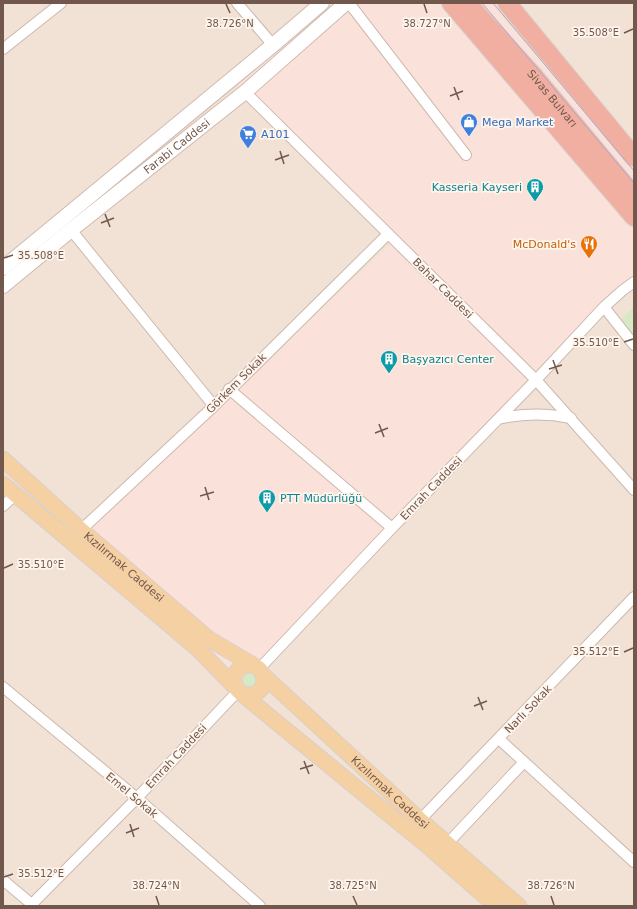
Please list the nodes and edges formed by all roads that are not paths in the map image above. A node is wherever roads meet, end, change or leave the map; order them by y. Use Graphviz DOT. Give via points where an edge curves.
graph roads {
  1 [pos="61,3"];
  2 [pos="237,3"];
  3 [pos="322,3"];
  4 [pos="347,3"];
  5 [pos="451,3"];
  6 [pos="467,3"];
  7 [pos="507,3"];
  8 [pos="522,3"];
  9 [pos="273,45"];
  10 [pos="3,49"];
  11 [pos="245,92"];
  12 [pos="634,138"];
  13 [pos="466,155"];
  14 [pos="634,157"];
  15 [pos="634,196"];
  16 [pos="634,217"];
  17 [pos="71,230"];
  18 [pos="388,234"];
  19 [pos="3,268"];
  20 [pos="634,273"];
  21 [pos="634,282"];
  22 [pos="3,286"];
  23 [pos="623,290"];
  24 [pos="604,307"];
  25 [pos="634,345"];
  26 [pos="536,380"];
  27 [pos="229,389"];
  28 [pos="214,406"];
  29 [pos="570,418"];
  30 [pos="498,419"];
  31 [pos="3,459"];
  32 [pos="3,484"];
  33 [pos="634,490"];
  34 [pos="15,495"];
  35 [pos="3,506"];
  36 [pos="392,528"];
  37 [pos="81,530"];
  38 [pos="634,597"];
  39 [pos="258,670"];
  40 [pos="3,687"];
  41 [pos="238,690"];
  42 [pos="499,739"];
  43 [pos="524,762"];
  44 [pos="137,798"];
  45 [pos="420,820"];
  46 [pos="448,843"];
  47 [pos="634,862"];
  48 [pos="3,880"];
  49 [pos="32,905"];
  50 [pos="260,906"];
  51 [pos="496,906"];
  52 [pos="519,906"];
  1 -- 10 [label="street"];
  2 -- 9 [label="street"];
  3 -- 9 [label="street, Farabi Caddesi"];
  4 -- 11 [label="street, Farabi Caddesi"];
  4 -- 13 [label="street"];
  5 -- 16 [label="highway"];
  6 -- 15 [label="highway, Sivas Bulvarı" via="533,75"];
  7 -- 14 [label="highway"];
  8 -- 12 [label="highway"];
  9 -- 19 [label="street, Farabi Caddesi"];
  11 -- 17 [label="street, Farabi Caddesi"];
  11 -- 18 [label="street, Bahar Caddesi"];
  17 -- 22 [label="street, Farabi Caddesi"];
  17 -- 28 [label="street"];
  18 -- 26 [label="street, Bahar Caddesi"];
  18 -- 27 [label="street, Görkem Sokak"];
  20 -- 23 [label="street"];
  21 -- 23 [label="street"];
  23 -- 24 [label="street, Emrah Caddesi"];
  24 -- 25 [label="street"];
  24 -- 26 [label="street, Emrah Caddesi"];
  26 -- 29 [label="street, Bahar Caddesi"];
  26 -- 30 [label="street, Emrah Caddesi"];
  27 -- 28 [label="street, Görkem Sokak"];
  27 -- 36 [label="street"];
  28 -- 37 [label="street, Görkem Sokak"];
  29 -- 30 [label="street" via="528,414"];
  29 -- 33 [label="street, Bahar Caddesi"];
  30 -- 36 [label="street, Emrah Caddesi"];
  31 -- 37 [label="main road, Kızılırmak Caddesi"];
  32 -- 34 [label="main road, Kızılırmak Caddesi"];
  34 -- 35 [label="street"];
  34 -- 41 [label="main road, Kızılırmak Caddesi" via="198,649"];
  36 -- 39 [label="street, Emrah Caddesi"];
  37 -- 39 [label="main road, Kızılırmak Caddesi" via="209,639"];
  38 -- 42 [label="street, Narlı Sokak"];
  39 -- 41 [label="main road" via="245,665 237,670 234,677"];
  39 -- 41 [label="main road" via="263,685 259,691 250,695"];
  39 -- 45 [label="main road, Kızılırmak Caddesi"];
  40 -- 44 [label="street, Emel Sokak"];
  41 -- 44 [label="street, Emrah Caddesi"];
  41 -- 51 [label="main road, Kızılırmak Caddesi" via="430,848"];
  42 -- 43 [label="street"];
  42 -- 45 [label="street, Narlı Sokak"];
  43 -- 46 [label="street"];
  43 -- 47 [label="street"];
  44 -- 49 [label="street, Emrah Caddesi"];
  44 -- 50 [label="street, Emel Sokak"];
  45 -- 46 [label="main road, Kızılırmak Caddesi"];
  46 -- 52 [label="main road, Kızılırmak Caddesi"];
  48 -- 49 [label="street"];
}
